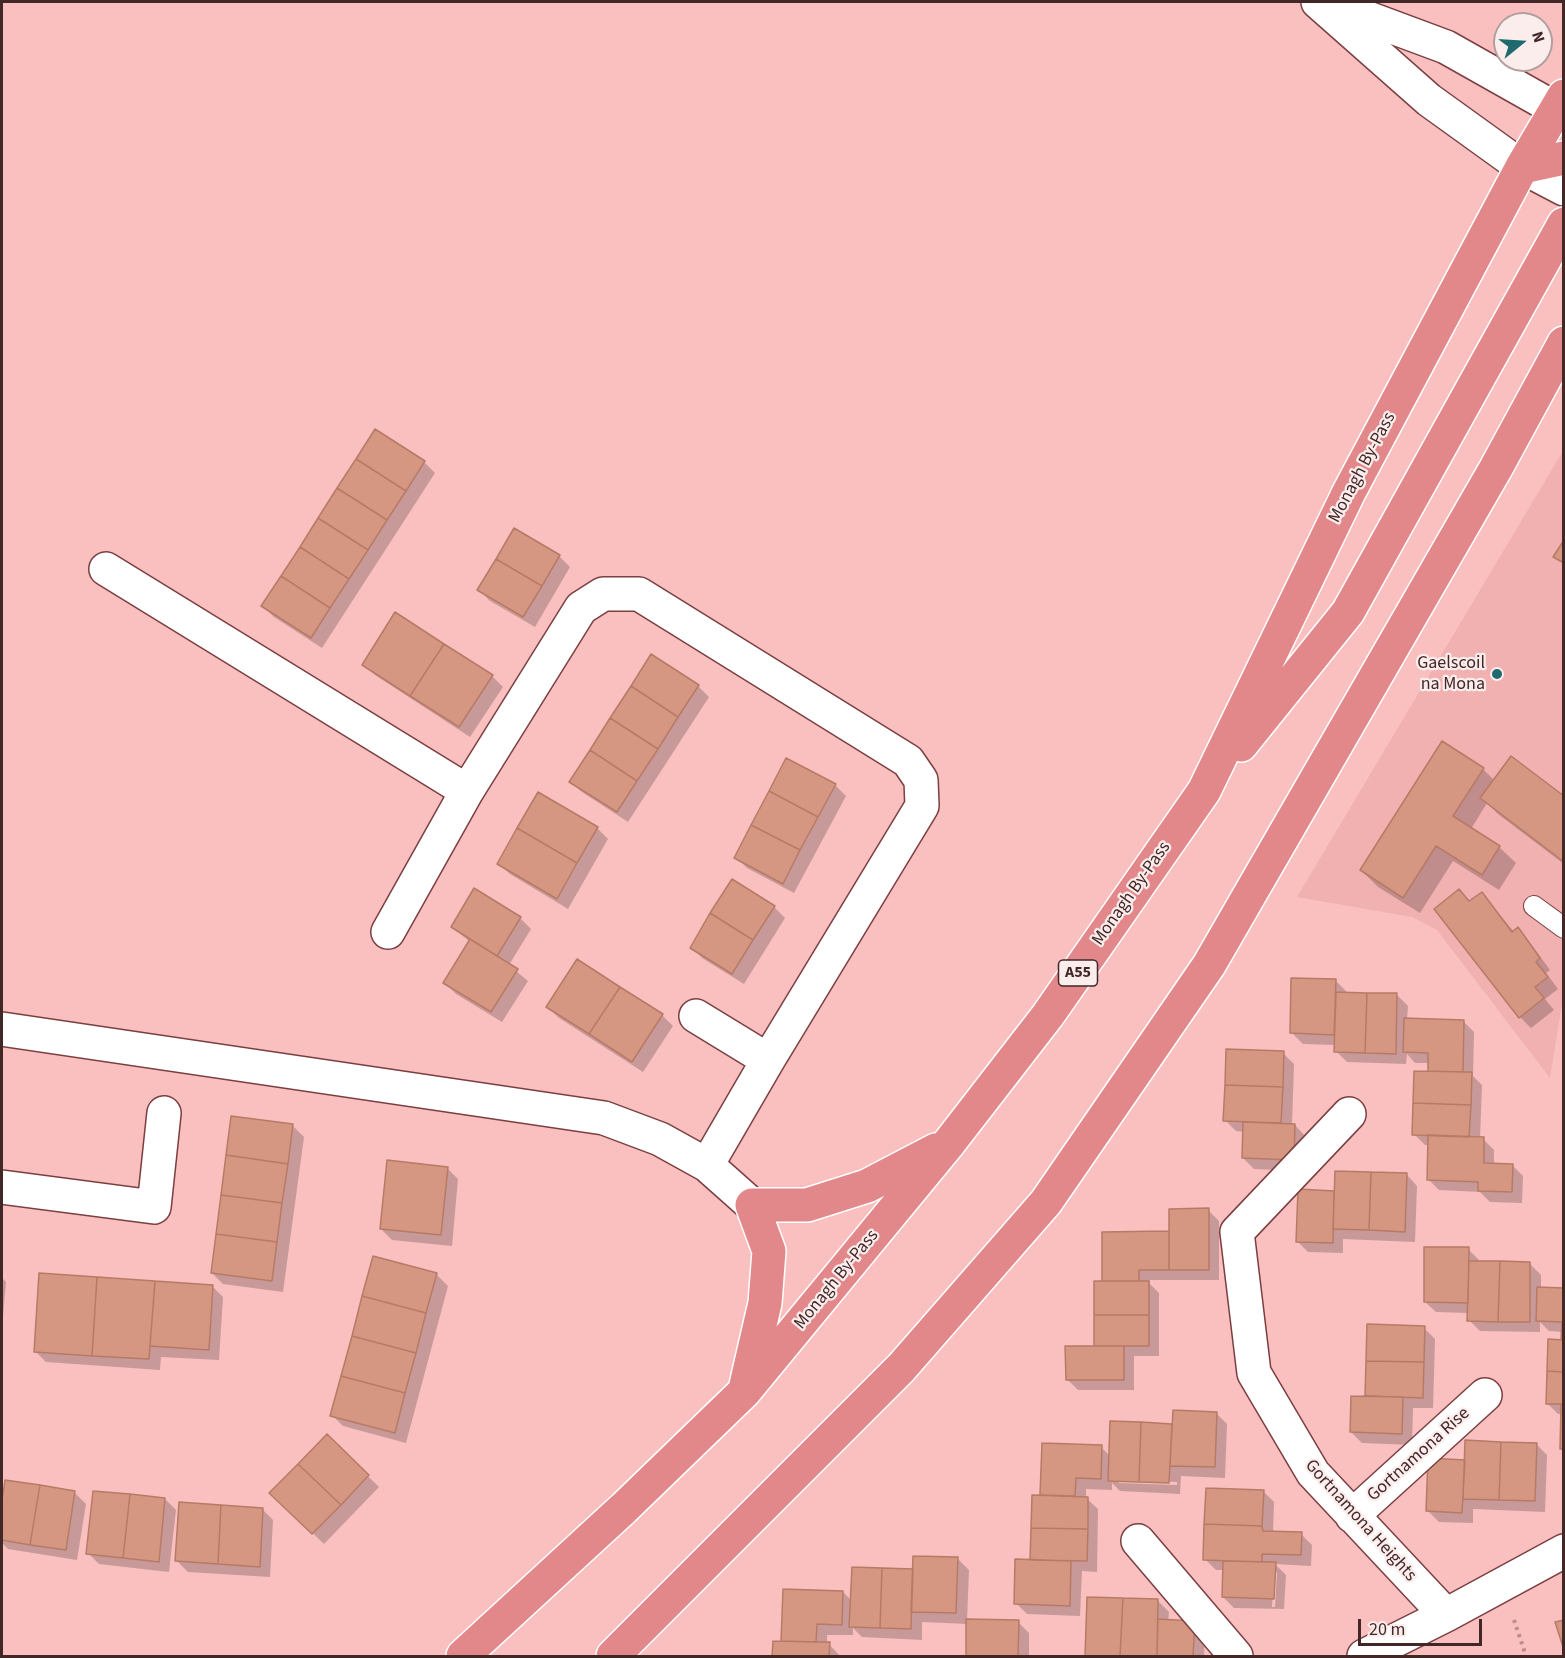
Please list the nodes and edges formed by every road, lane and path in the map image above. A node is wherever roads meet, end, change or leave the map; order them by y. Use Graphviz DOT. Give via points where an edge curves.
graph roads {
  1 [pos="1318,2"];
  2 [pos="1323,2"];
  3 [pos="1561,106"];
  4 [pos="1563,158"];
  5 [pos="1522,167"];
  6 [pos="1563,189"];
  7 [pos="1563,224"];
  8 [pos="1563,343"];
  9 [pos="106,569"];
  10 [pos="467,791"];
  11 [pos="1204,791"];
  12 [pos="1534,906"];
  13 [pos="1563,928"];
  14 [pos="388,932"];
  15 [pos="696,1016"];
  16 [pos="2,1029"];
  17 [pos="768,1060"];
  18 [pos="164,1113"];
  19 [pos="1349,1114"];
  20 [pos="949,1143"];
  21 [pos="707,1165"];
  22 [pos="2,1187"];
  23 [pos="752,1205"];
  24 [pos="744,1392"];
  25 [pos="1485,1395"];
  26 [pos="1352,1516"];
  27 [pos="1138,1541"];
  28 [pos="1563,1551"];
  29 [pos="1446,1615"];
  30 [pos="1517,1631"];
  31 [pos="463,1656"];
  32 [pos="613,1656"];
  33 [pos="1236,1656"];
  34 [pos="1364,1656"];
  35 [pos="1526,1656"];
  1 -- 5 [label="street" via="1430,100"];
  2 -- 3 [label="street" via="1446,47"];
  3 -- 5 [label="highway, Monagh By-Pass / A55"];
  4 -- 5 [label="highway"];
  5 -- 6 [label="street"];
  5 -- 11 [label="highway, Monagh By-Pass / A55" via="1348,492"];
  7 -- 11 [label="highway" via="1348,612"];
  8 -- 32 [label="highway" via="1496,468 1209,964 1046,1202 901,1368"];
  9 -- 10 [label="street"];
  10 -- 14 [label="street"];
  10 -- 17 [label="street" via="581,608 603,594 639,594 908,761 921,780 922,806"];
  11 -- 20 [label="highway, Monagh By-Pass / A55" via="1048,1015"];
  12 -- 13 [label="lane"];
  15 -- 17 [label="street"];
  16 -- 21 [label="street" via="604,1118 660,1139"];
  17 -- 21 [label="street"];
  18 -- 22 [label="street" via="154,1207"];
  19 -- 26 [label="street, Gortnamona Heights" via="1237,1232 1254,1373 1313,1473"];
  20 -- 23 [label="highway" via="867,1186 807,1205"];
  20 -- 24 [label="highway, Monagh By-Pass / A55"];
  21 -- 23 [label="street"];
  23 -- 24 [label="highway" via="769,1251 765,1303"];
  24 -- 31 [label="highway, Monagh By-Pass / A55"];
  25 -- 26 [label="street, Gortnamona Rise"];
  26 -- 29 [label="street, Gortnamona Heights"];
  27 -- 33 [label="street"];
  28 -- 29 [label="street"];
  29 -- 34 [label="street"];
  30 -- 35 [label="path"];
}
